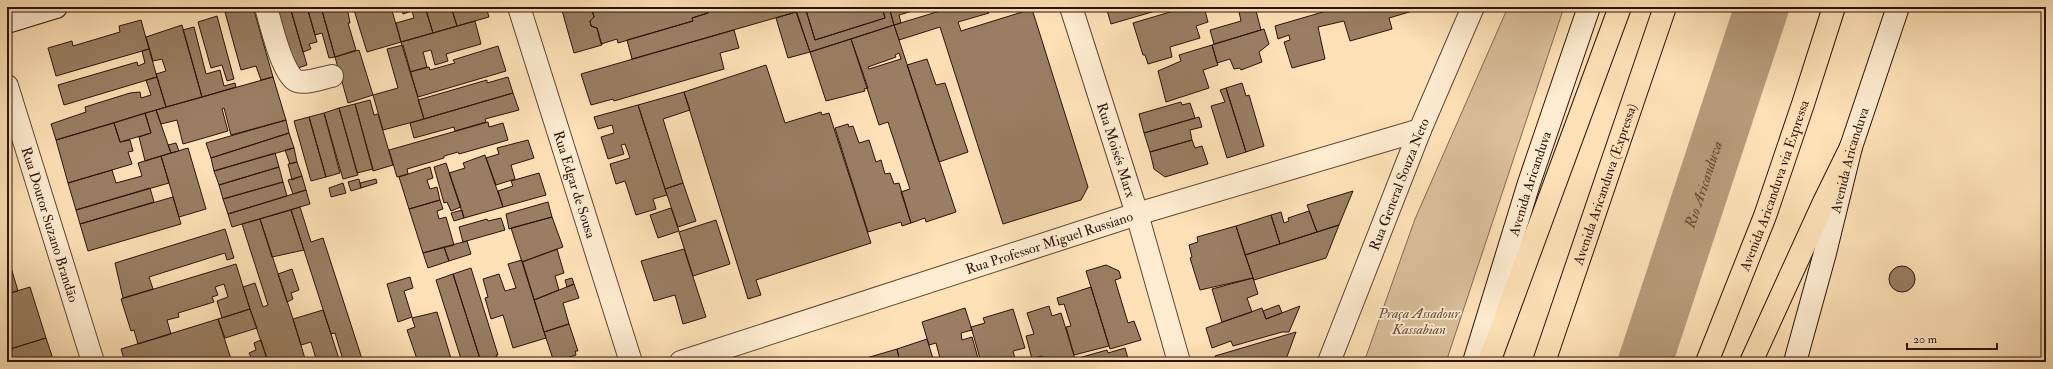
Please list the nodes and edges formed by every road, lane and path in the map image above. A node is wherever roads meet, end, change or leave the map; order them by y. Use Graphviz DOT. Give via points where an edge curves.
graph roads {
  1 [pos="56,7"];
  2 [pos="266,7"];
  3 [pos="520,7"];
  4 [pos="1071,7"];
  5 [pos="1472,7"];
  6 [pos="1589,7"];
  7 [pos="1620,7"];
  8 [pos="1665,7"];
  9 [pos="1834,7"];
  10 [pos="1898,7"];
  11 [pos="7,22"];
  12 [pos="332,76"];
  13 [pos="7,86"];
  14 [pos="1420,130"];
  15 [pos="1851,147"];
  16 [pos="1137,214"];
  17 [pos="93,362"];
  18 [pos="631,362"];
  19 [pos="681,362"];
  20 [pos="1179,362"];
  21 [pos="1329,362"];
  22 [pos="1474,362"];
  23 [pos="1489,362"];
  24 [pos="1544,362"];
  25 [pos="1707,362"];
  26 [pos="1751,362"];
  27 [pos="1795,362"];
  1 -- 11 [label="street"];
  2 -- 12 [label="street" via="289,75 296,81"];
  3 -- 18 [label="street, Rua Edgar de Sousa"];
  4 -- 16 [label="street, Rua Moisés Marx"];
  5 -- 14 [label="street, Rua General Souza Neto"];
  6 -- 22 [label="street, Avenida Aricanduva" via="1528,183"];
  7 -- 23 [label="highway"];
  8 -- 24 [label="highway, Avenida Aricanduva (Expressa)"];
  9 -- 25 [label="highway, Avenida Aricanduva via Expressa" via="1765,216"];
  10 -- 15 [label="street, Avenida Aricanduva"];
  13 -- 17 [label="street, Rua Doutor Suzano Brandão"];
  14 -- 16 [label="street, Rua Professor Miguel Russiano"];
  14 -- 21 [label="street, Rua General Souza Neto"];
  15 -- 26 [label="highway"];
  15 -- 27 [label="street, Avenida Aricanduva" via="1826,253"];
  16 -- 19 [label="street, Rua Professor Miguel Russiano"];
  16 -- 20 [label="street, Rua Moisés Marx"];
}
